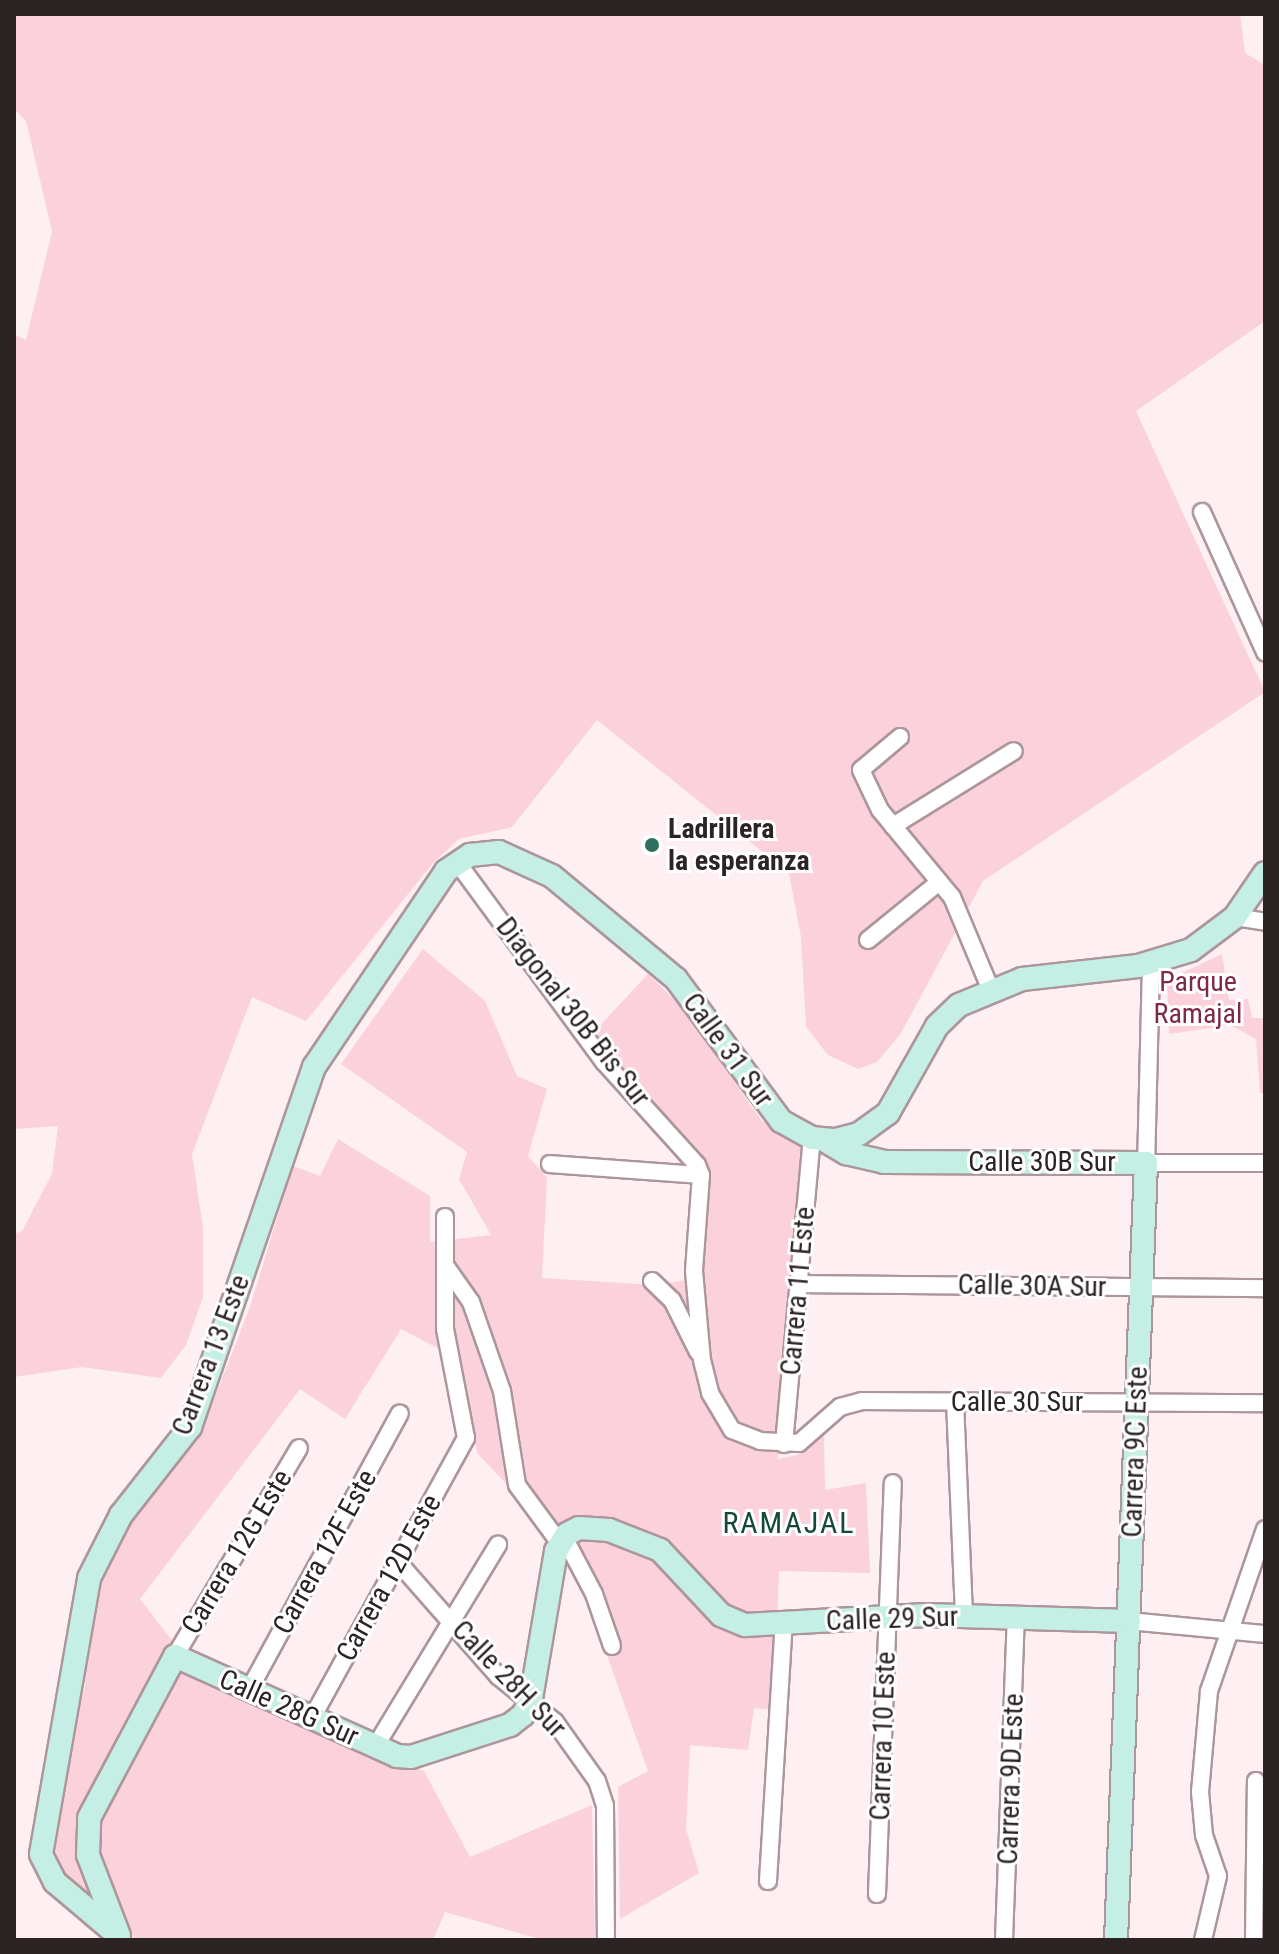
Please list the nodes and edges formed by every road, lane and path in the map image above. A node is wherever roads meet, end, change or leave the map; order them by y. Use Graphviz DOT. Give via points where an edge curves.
graph roads {
  1 [pos="1202,512"];
  2 [pos="1265,652"];
  3 [pos="900,737"];
  4 [pos="1014,751"];
  5 [pos="893,826"];
  6 [pos="457,862"];
  7 [pos="1265,873"];
  8 [pos="939,882"];
  9 [pos="1235,917"];
  10 [pos="1265,922"];
  11 [pos="868,940"];
  12 [pos="1151,964"];
  13 [pos="990,988"];
  14 [pos="818,1139"];
  15 [pos="1146,1163"];
  16 [pos="1265,1163"];
  17 [pos="550,1164"];
  18 [pos="701,1175"];
  19 [pos="445,1217"];
  20 [pos="445,1265"];
  21 [pos="652,1281"];
  22 [pos="799,1284"];
  23 [pos="1141,1287"];
  24 [pos="1265,1288"];
  25 [pos="702,1360"];
  26 [pos="955,1401"];
  27 [pos="1137,1402"];
  28 [pos="1265,1403"];
  29 [pos="400,1413"];
  30 [pos="784,1444"];
  31 [pos="299,1448"];
  32 [pos="893,1483"];
  33 [pos="1265,1529"];
  34 [pos="562,1540"];
  35 [pos="498,1545"];
  36 [pos="398,1562"];
  37 [pos="964,1616"];
  38 [pos="887,1617"];
  39 [pos="1016,1617"];
  40 [pos="452,1620"];
  41 [pos="1129,1621"];
  42 [pos="784,1623"];
  43 [pos="1229,1633"];
  44 [pos="1265,1634"];
  45 [pos="612,1646"];
  46 [pos="175,1656"];
  47 [pos="249,1690"];
  48 [pos="531,1699"];
  49 [pos="312,1718"];
  50 [pos="375,1747"];
  51 [pos="1256,1781"];
  52 [pos="768,1881"];
  53 [pos="877,1894"];
  54 [pos="120,1938"];
  55 [pos="606,1940"];
  56 [pos="1004,1940"];
  57 [pos="1116,1940"];
  58 [pos="1203,1940"];
  59 [pos="1254,1940"];
  1 -- 2 [label="street"];
  3 -- 5 [label="street" via="861,770"];
  4 -- 5 [label="street"];
  5 -- 8 [label="street"];
  6 -- 14 [label="street, Calle 31 Sur" via="483,852 511,855 541,869 590,905 653,956 697,1003 771,1112"];
  6 -- 18 [label="street, Diagonal 30B Bis Sur" via="604,1062 691,1154"];
  6 -- 54 [label="street, Carrera 13 Este" via="436,883 314,1067 190,1427 121,1515 89,1578 41,1854 55,1882"];
  7 -- 9 [label="street"];
  8 -- 11 [label="street"];
  8 -- 13 [label="street" via="952,897"];
  9 -- 10 [label="street"];
  9 -- 12 [label="street" via="1205,943"];
  12 -- 13 [label="street" via="1022,979"];
  12 -- 15 [label="street, Carrera 9C Este"];
  13 -- 14 [label="street" via="947,1014 880,1122 859,1134"];
  14 -- 15 [label="street, Calle 30B Sur" via="846,1153 884,1162"];
  14 -- 22 [label="street, Carrera 11 Este"];
  15 -- 16 [label="street, Calle 30B Sur"];
  15 -- 23 [label="street, Carrera 9C Este"];
  17 -- 18 [label="street"];
  18 -- 25 [label="street" via="694,1271"];
  19 -- 20 [label="street"];
  20 -- 34 [label="street" via="471,1302 502,1391 510,1467 517,1485"];
  20 -- 36 [label="street, Carrera 12D Este" via="445,1329 466,1438"];
  21 -- 25 [label="street" via="672,1300"];
  22 -- 23 [label="street, Calle 30A Sur"];
  22 -- 30 [label="street, Carrera 11 Este"];
  23 -- 24 [label="street, Calle 30A Sur"];
  23 -- 27 [label="street, Carrera 9C Este"];
  25 -- 30 [label="street" via="722,1420 743,1436"];
  26 -- 27 [label="street, Calle 30 Sur"];
  26 -- 30 [label="street, Calle 30 Sur" via="851,1402 830,1414 808,1439"];
  26 -- 37 [label="street"];
  27 -- 28 [label="street, Calle 30 Sur"];
  27 -- 41 [label="street, Carrera 9C Este"];
  29 -- 47 [label="street, Carrera 12F Este"];
  31 -- 46 [label="street, Carrera 12G Este"];
  32 -- 38 [label="street, Carrera 10 Este"];
  33 -- 43 [label="street"];
  34 -- 42 [label="street, Calle 29 Sur" via="593,1527 635,1538 660,1550 728,1621"];
  34 -- 45 [label="street" via="594,1594"];
  34 -- 48 [label="street"];
  35 -- 40 [label="street"];
  36 -- 40 [label="street, Calle 28H Sur"];
  36 -- 49 [label="street, Carrera 12D Este"];
  37 -- 38 [label="street, Calle 29 Sur"];
  37 -- 39 [label="street, Calle 29 Sur"];
  38 -- 42 [label="street, Calle 29 Sur"];
  38 -- 53 [label="street, Carrera 10 Este"];
  39 -- 41 [label="street, Calle 29 Sur"];
  39 -- 56 [label="street, Carrera 9D Este"];
  40 -- 48 [label="street, Calle 28H Sur" via="498,1676"];
  40 -- 50 [label="street"];
  41 -- 43 [label="street, Calle 29 Sur"];
  41 -- 57 [label="street, Carrera 9C Este"];
  42 -- 52 [label="street"];
  43 -- 44 [label="street, Calle 29 Sur"];
  43 -- 58 [label="street" via="1213,1670 1207,1702 1200,1792 1204,1835 1218,1876"];
  46 -- 47 [label="street, Calle 28G Sur"];
  46 -- 54 [label="street, Carrera 13 Este" via="101,1790 86,1835"];
  47 -- 49 [label="street, Calle 28G Sur"];
  48 -- 50 [label="street, Calle 28G Sur" via="510,1725 404,1758"];
  48 -- 55 [label="street, Calle 28H Sur" via="588,1766 605,1806"];
  49 -- 50 [label="street, Calle 28G Sur"];
  51 -- 59 [label="street"];
}
